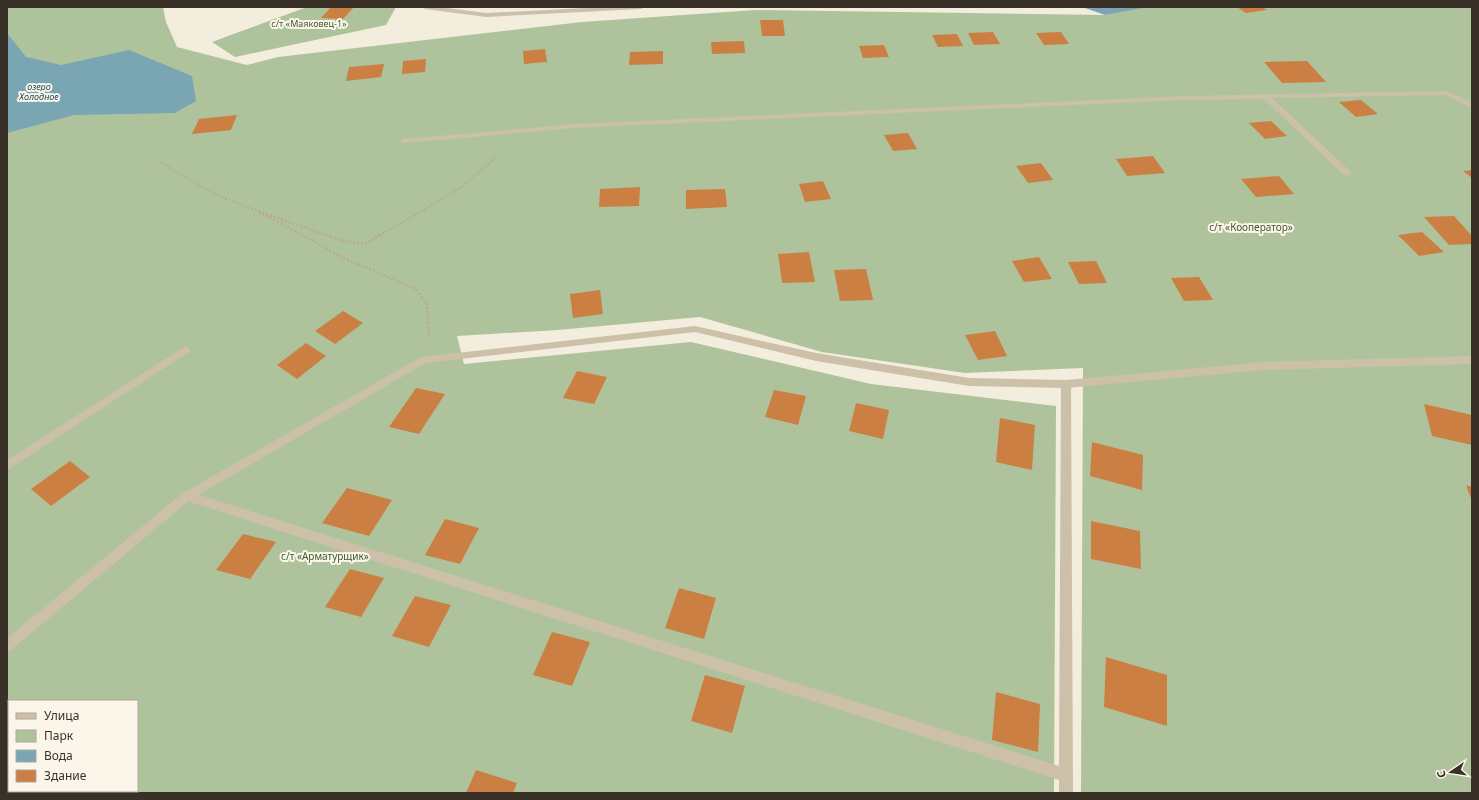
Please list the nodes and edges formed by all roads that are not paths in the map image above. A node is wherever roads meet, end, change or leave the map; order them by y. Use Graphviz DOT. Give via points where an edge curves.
graph roads {
  1 [pos="424,7"];
  2 [pos="617,7"];
  3 [pos="641,7"];
  4 [pos="1265,96"];
  5 [pos="1472,106"];
  6 [pos="404,141"];
  7 [pos="1348,173"];
  8 [pos="186,350"];
  9 [pos="1472,360"];
  10 [pos="1066,384"];
  11 [pos="7,466"];
  12 [pos="187,496"];
  13 [pos="7,646"];
  14 [pos="1066,774"];
  15 [pos="1066,793"];
  1 -- 2 [label="street" via="486,15"];
  2 -- 3 [label="street"];
  4 -- 5 [label="street" via="1447,92"];
  4 -- 6 [label="street" via="582,125"];
  4 -- 7 [label="street"];
  8 -- 11 [label="street"];
  9 -- 10 [label="street" via="1264,366"];
  10 -- 12 [label="street" via="969,382 816,357 695,329 431,359 424,360"];
  10 -- 14 [label="street"];
  12 -- 13 [label="street"];
  12 -- 14 [label="street"];
  14 -- 15 [label="street"];
}
